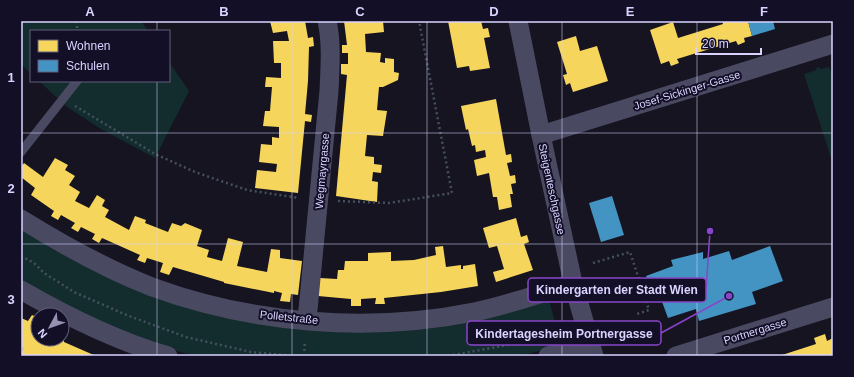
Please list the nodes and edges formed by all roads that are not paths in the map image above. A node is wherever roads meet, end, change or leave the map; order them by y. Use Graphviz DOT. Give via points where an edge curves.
graph roads {
  1 [pos="327,21"];
  2 [pos="518,21"];
  3 [pos="833,44"];
  4 [pos="76,82"];
  5 [pos="541,136"];
  6 [pos="21,152"];
  7 [pos="21,219"];
  8 [pos="573,283"];
  9 [pos="21,290"];
  10 [pos="833,307"];
  11 [pos="307,320"];
  12 [pos="592,350"];
  13 [pos="168,356"];
  14 [pos="548,356"];
  15 [pos="676,356"];
  1 -- 11 [label="street, Wegmayrgasse" via="329,91"];
  2 -- 5 [label="street, Steigenteschgasse"];
  3 -- 5 [label="street, Josef-Sickinger-Gasse"];
  4 -- 6 [label="lane"];
  5 -- 8 [label="street, Steigenteschgasse"];
  7 -- 11 [label="street, Polletstraße" via="75,251 128,277 176,295 259,314"];
  8 -- 11 [label="street, Polletstraße" via="506,305 472,312 370,322"];
  8 -- 12 [label="street, Steigenteschgasse"];
  9 -- 13 [label="street" via="115,338"];
  10 -- 15 [label="street, Portnergasse"];
  12 -- 14 [label="street"];
}
